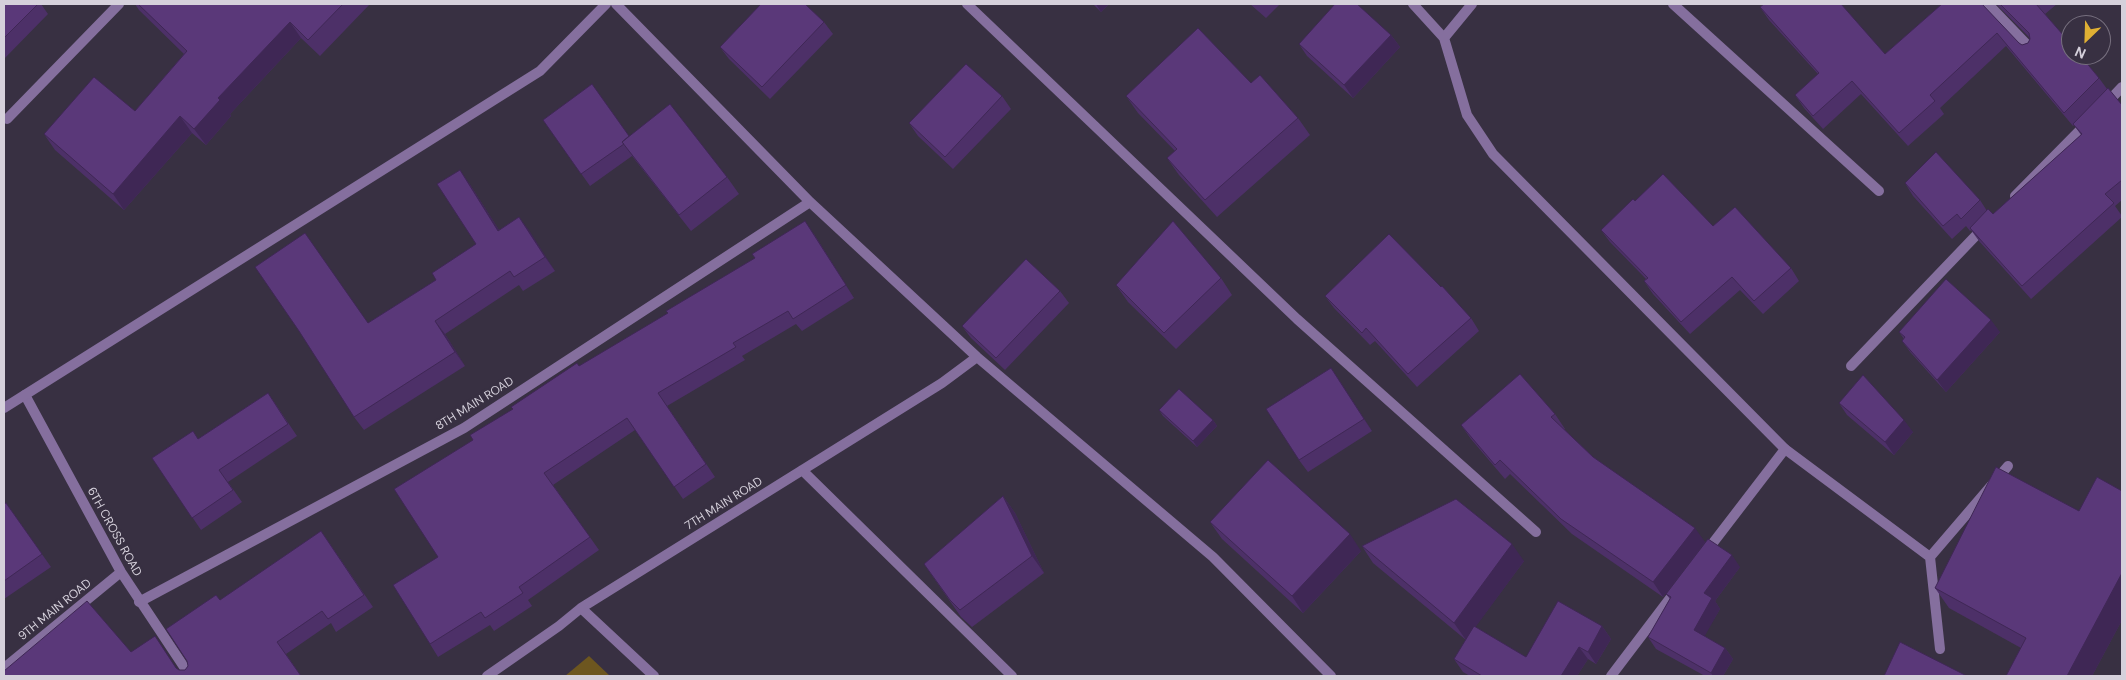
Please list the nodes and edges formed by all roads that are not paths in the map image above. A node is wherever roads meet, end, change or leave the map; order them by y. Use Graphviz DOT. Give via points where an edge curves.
graph roads {
  1 [pos="119,4"];
  2 [pos="606,4"];
  3 [pos="616,4"];
  4 [pos="967,4"];
  5 [pos="1413,4"];
  6 [pos="1472,4"];
  7 [pos="1673,4"];
  8 [pos="1988,4"];
  9 [pos="1444,38"];
  10 [pos="2033,51"];
  11 [pos="2122,87"];
  12 [pos="7,119"];
  13 [pos="1879,191"];
  14 [pos="810,202"];
  15 [pos="2005,205"];
  16 [pos="1992,219"];
  17 [pos="977,357"];
  18 [pos="1851,366"];
  19 [pos="25,394"];
  20 [pos="4,408"];
  21 [pos="1785,449"];
  22 [pos="2008,466"];
  23 [pos="802,470"];
  24 [pos="1536,532"];
  25 [pos="1930,557"];
  26 [pos="1698,563"];
  27 [pos="121,572"];
  28 [pos="1686,578"];
  29 [pos="140,602"];
  30 [pos="581,608"];
  31 [pos="1940,649"];
  32 [pos="4,668"];
  33 [pos="190,676"];
  34 [pos="487,676"];
  35 [pos="654,676"];
  36 [pos="1012,676"];
  37 [pos="1331,676"];
  38 [pos="1611,676"];
  1 -- 12 [label="street"];
  2 -- 19 [label="street" via="540,71"];
  3 -- 14 [label="street"];
  4 -- 24 [label="street" via="1297,320"];
  5 -- 9 [label="street"];
  6 -- 9 [label="street"];
  7 -- 13 [label="street"];
  8 -- 10 [label="street"];
  9 -- 21 [label="street" via="1467,114 1493,154"];
  11 -- 15 [label="street"];
  14 -- 17 [label="street"];
  14 -- 29 [label="street, 8TH MAIN ROAD" via="464,428"];
  16 -- 18 [label="street"];
  17 -- 23 [label="street, 7TH MAIN ROAD" via="942,383"];
  17 -- 37 [label="street" via="1213,557"];
  19 -- 20 [label="street"];
  19 -- 27 [label="street, 6TH CROSS ROAD"];
  21 -- 25 [label="street"];
  21 -- 26 [label="street"];
  22 -- 25 [label="street"];
  23 -- 30 [label="street, 7TH MAIN ROAD"];
  23 -- 36 [label="street"];
  25 -- 31 [label="street"];
  27 -- 29 [label="street, 6TH CROSS ROAD"];
  27 -- 32 [label="street, 9TH MAIN ROAD"];
  28 -- 38 [label="street"];
  29 -- 33 [label="street, 6TH CROSS ROAD"];
  30 -- 34 [label="street, 7TH MAIN ROAD"];
  30 -- 35 [label="street"];
}
